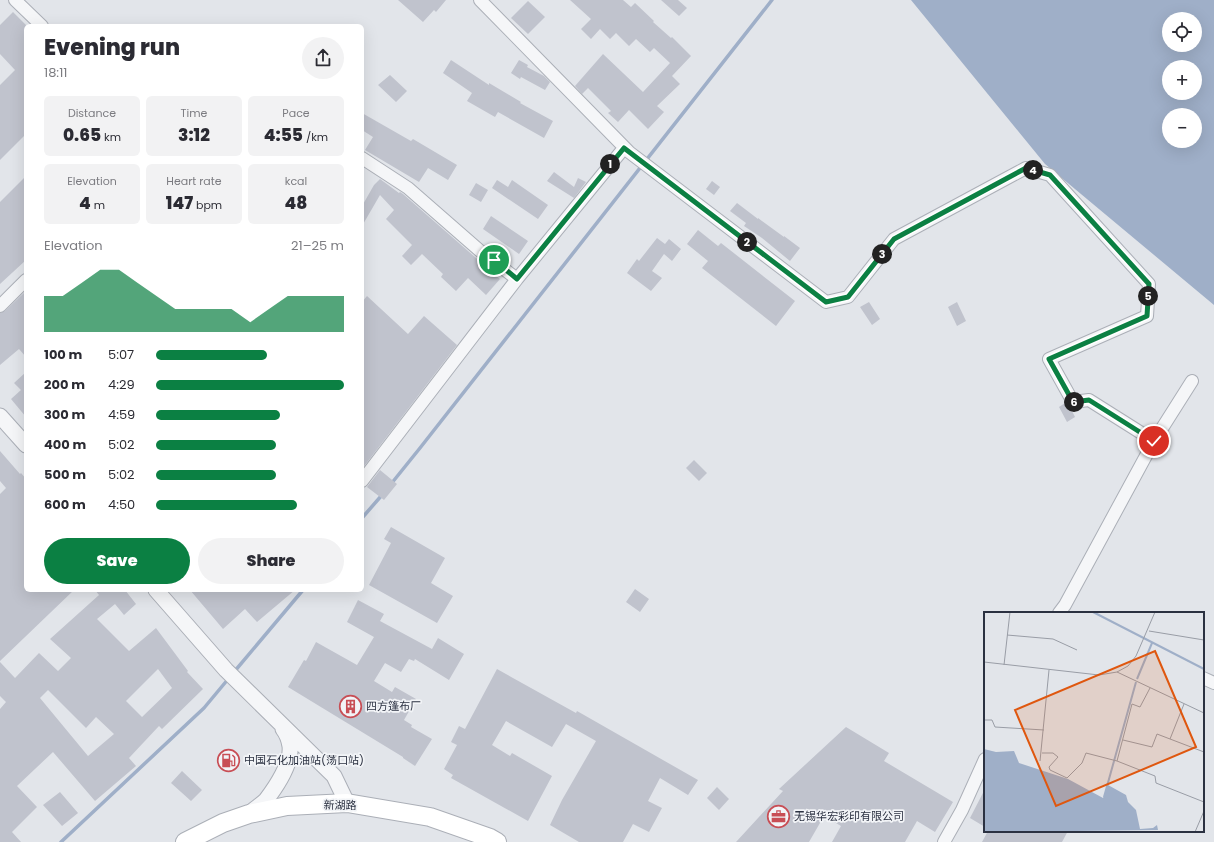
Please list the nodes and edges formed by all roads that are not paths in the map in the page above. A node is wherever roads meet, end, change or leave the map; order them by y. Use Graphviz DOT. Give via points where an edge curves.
graph roads {
  1 [pos="15,0"];
  2 [pos="480,0"];
  3 [pos="40,24"];
  4 [pos="626,150"];
  5 [pos="364,159"];
  6 [pos="517,279"];
  7 [pos="24,282"];
  8 [pos="0,306"];
  9 [pos="1192,381"];
  10 [pos="0,416"];
  11 [pos="1154,441"];
  12 [pos="24,443"];
  13 [pos="364,477"];
  14 [pos="158,592"];
  15 [pos="1065,610"];
  16 [pos="1204,678"];
  17 [pos="1214,683"];
  18 [pos="280,723"];
  19 [pos="984,761"];
  20 [pos="347,803"];
  21 [pos="249,814"];
  22 [pos="185,842"];
  23 [pos="497,842"];
  24 [pos="944,842"];
  1 -- 3 [label="street"];
  2 -- 4 [label="street"];
  4 -- 6 [label="street"];
  4 -- 11 [label="street" via="826,302 848,297 894,239 1026,168 1050,175 1149,284 1147,316 1049,359 1073,402 1089,400"];
  5 -- 6 [label="street" via="408,188 479,250"];
  6 -- 13 [label="street"];
  7 -- 8 [label="street"];
  9 -- 11 [label="street"];
  10 -- 12 [label="street"];
  11 -- 15 [label="street"];
  14 -- 18 [label="street" via="226,670"];
  16 -- 17 [label="street"];
  18 -- 20 [label="street" via="334,776"];
  18 -- 21 [label="street" via="287,735 289,759 265,801"];
  19 -- 24 [label="street"];
  20 -- 21 [label="main road, 新湖路" via="287,806"];
  20 -- 23 [label="main road, 新湖路" via="430,817"];
  21 -- 22 [label="main road, 新湖路" via="223,823"];
}
